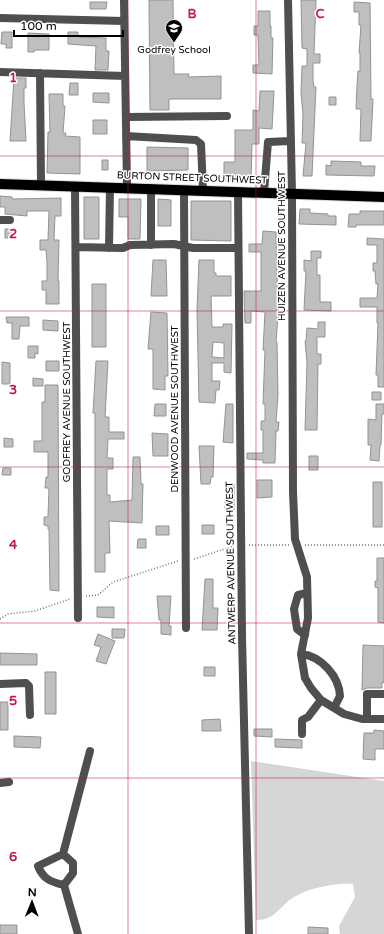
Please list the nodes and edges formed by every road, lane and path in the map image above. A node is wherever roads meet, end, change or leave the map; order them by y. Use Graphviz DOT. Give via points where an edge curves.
graph roads {
  1 [pos="124,0"];
  2 [pos="288,0"];
  3 [pos="0,18"];
  4 [pos="124,22"];
  5 [pos="0,72"];
  6 [pos="40,73"];
  7 [pos="125,76"];
  8 [pos="226,116"];
  9 [pos="126,117"];
  10 [pos="126,136"];
  11 [pos="290,141"];
  12 [pos="0,184"];
  13 [pos="41,185"];
  14 [pos="75,186"];
  15 [pos="110,187"];
  16 [pos="127,187"];
  17 [pos="151,188"];
  18 [pos="184,190"];
  19 [pos="203,190"];
  20 [pos="238,192"];
  21 [pos="264,192"];
  22 [pos="292,193"];
  23 [pos="384,197"];
  24 [pos="0,220"];
  25 [pos="10,220"];
  26 [pos="151,245"];
  27 [pos="184,245"];
  28 [pos="76,247"];
  29 [pos="109,248"];
  30 [pos="238,248"];
  31 [pos="238,545"];
  32 [pos="244,545"];
  33 [pos="292,545"];
  34 [pos="300,545"];
  35 [pos="384,545"];
  36 [pos="191,559"];
  37 [pos="181,560"];
  38 [pos="307,593"];
  39 [pos="83,597"];
  40 [pos="73,599"];
  41 [pos="78,618"];
  42 [pos="0,619"];
  43 [pos="186,628"];
  44 [pos="305,635"];
  45 [pos="301,654"];
  46 [pos="0,684"];
  47 [pos="384,694"];
  48 [pos="321,700"];
  49 [pos="334,708"];
  50 [pos="30,715"];
  51 [pos="367,719"];
  52 [pos="384,719"];
  53 [pos="302,734"];
  54 [pos="90,751"];
  55 [pos="9,782"];
  56 [pos="0,783"];
  57 [pos="63,854"];
  58 [pos="64,885"];
  59 [pos="78,934"];
  60 [pos="249,934"];
  1 -- 4 [label="street"];
  2 -- 11 [label="street, HUIZEN AVENUE SOUTHWEST"];
  3 -- 4 [label="street"];
  4 -- 7 [label="street"];
  5 -- 6 [label="street"];
  6 -- 7 [label="street"];
  6 -- 13 [label="street"];
  7 -- 9 [label="street"];
  8 -- 9 [label="street"];
  9 -- 10 [label="street"];
  10 -- 16 [label="street"];
  10 -- 19 [label="street" via="196,140 201,144"];
  11 -- 21 [label="street" via="268,142"];
  11 -- 22 [label="street, HUIZEN AVENUE SOUTHWEST"];
  12 -- 13 [label="main road, BURTON STREET SOUTHWEST"];
  13 -- 14 [label="main road, BURTON STREET SOUTHWEST"];
  14 -- 15 [label="main road, BURTON STREET SOUTHWEST"];
  14 -- 28 [label="street, GODFREY AVENUE SOUTHWEST"];
  15 -- 16 [label="main road, BURTON STREET SOUTHWEST"];
  15 -- 29 [label="street"];
  16 -- 17 [label="main road, BURTON STREET SOUTHWEST"];
  17 -- 18 [label="main road, BURTON STREET SOUTHWEST"];
  17 -- 26 [label="street"];
  18 -- 19 [label="main road, BURTON STREET SOUTHWEST"];
  18 -- 27 [label="street, DENWOOD AVENUE SOUTHWEST"];
  19 -- 20 [label="main road, BURTON STREET SOUTHWEST"];
  20 -- 21 [label="main road, BURTON STREET SOUTHWEST"];
  20 -- 30 [label="street, ANTWERP AVENUE SOUTHWEST"];
  21 -- 22 [label="main road, BURTON STREET SOUTHWEST"];
  22 -- 23 [label="main road, BURTON STREET SOUTHWEST"];
  22 -- 38 [label="street, HUIZEN AVENUE SOUTHWEST" via="293,492 295,539 305,569"];
  24 -- 25 [label="street"];
  26 -- 27 [label="street"];
  26 -- 29 [label="street"];
  27 -- 30 [label="street" via="193,248"];
  27 -- 43 [label="street, DENWOOD AVENUE SOUTHWEST"];
  28 -- 29 [label="street"];
  28 -- 41 [label="street, GODFREY AVENUE SOUTHWEST"];
  30 -- 60 [label="street, ANTWERP AVENUE SOUTHWEST" via="244,782"];
  31 -- 36 [label="path"];
  32 -- 33 [label="path"];
  34 -- 35 [label="path"];
  37 -- 39 [label="path" via="113,582 96,596"];
  38 -- 44 [label="street, HUIZEN AVENUE SOUTHWEST" via="308,618"];
  38 -- 44 [label="street" via="298,595 294,609 297,629"];
  40 -- 42 [label="path" via="35,611 8,614"];
  44 -- 45 [label="street, HUIZEN AVENUE SOUTHWEST"];
  45 -- 48 [label="street" via="305,678"];
  45 -- 49 [label="street" via="312,655 319,660 335,680 340,696"];
  46 -- 50 [label="street" via="29,686"];
  47 -- 51 [label="street" via="368,694"];
  48 -- 49 [label="street"];
  48 -- 53 [label="street" via="308,717 302,720"];
  49 -- 51 [label="street" via="348,716"];
  51 -- 52 [label="street"];
  54 -- 57 [label="street"];
  55 -- 56 [label="street"];
  57 -- 58 [label="street" via="73,862 73,873"];
  57 -- 58 [label="street" via="38,866 41,874 51,882"];
  58 -- 59 [label="street"];
}
